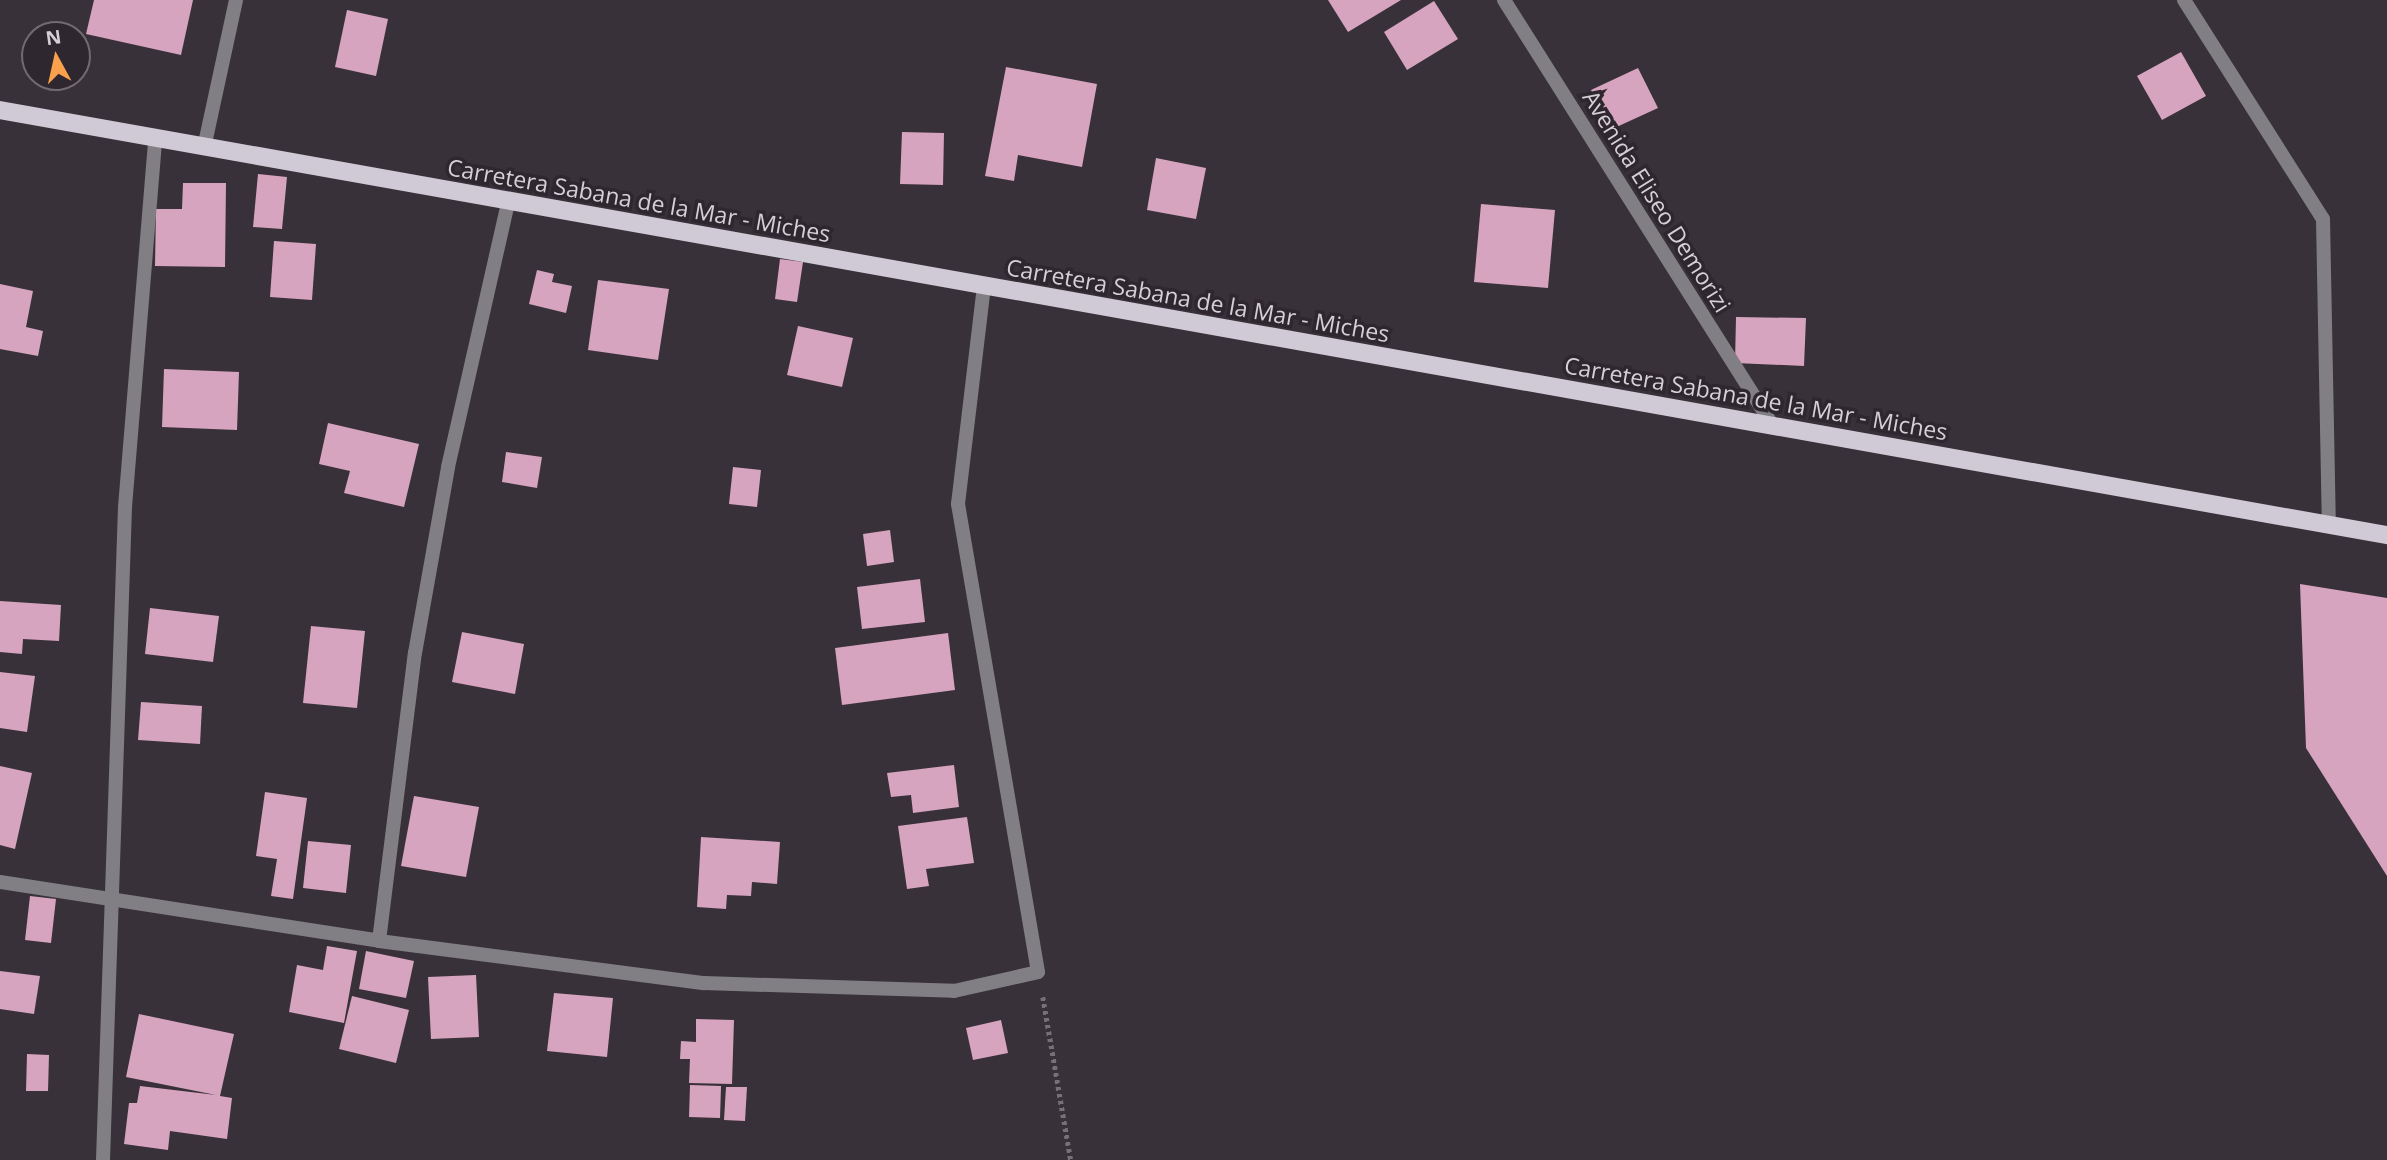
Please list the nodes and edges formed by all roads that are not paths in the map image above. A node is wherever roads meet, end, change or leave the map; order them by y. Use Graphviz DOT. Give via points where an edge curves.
graph roads {
  1 [pos="236,0"];
  2 [pos="1504,0"];
  3 [pos="2184,0"];
  4 [pos="0,110"];
  5 [pos="155,140"];
  6 [pos="204,148"];
  7 [pos="508,202"];
  8 [pos="984,287"];
  9 [pos="1773,426"];
  10 [pos="2329,525"];
  11 [pos="2387,535"];
  12 [pos="0,882"];
  13 [pos="108,900"];
  14 [pos="379,941"];
  15 [pos="103,1160"];
  1 -- 6 [label="street"];
  2 -- 9 [label="street, Avenida Eliseo Demorizi"];
  3 -- 10 [label="street" via="2323,219"];
  4 -- 5 [label="main road, Carretera Sabana de la Mar - Miches"];
  5 -- 6 [label="main road, Carretera Sabana de la Mar - Miches"];
  5 -- 13 [label="street" via="125,507"];
  6 -- 7 [label="main road, Carretera Sabana de la Mar - Miches"];
  7 -- 8 [label="main road, Carretera Sabana de la Mar - Miches"];
  7 -- 14 [label="street" via="448,467 417,639"];
  8 -- 9 [label="main road, Carretera Sabana de la Mar - Miches"];
  8 -- 14 [label="street" via="958,504 1038,972 954,991 865,991 704,983"];
  9 -- 10 [label="main road, Carretera Sabana de la Mar - Miches"];
  10 -- 11 [label="main road, Carretera Sabana de la Mar - Miches"];
  12 -- 13 [label="street"];
  13 -- 14 [label="street"];
  13 -- 15 [label="street"];
}
